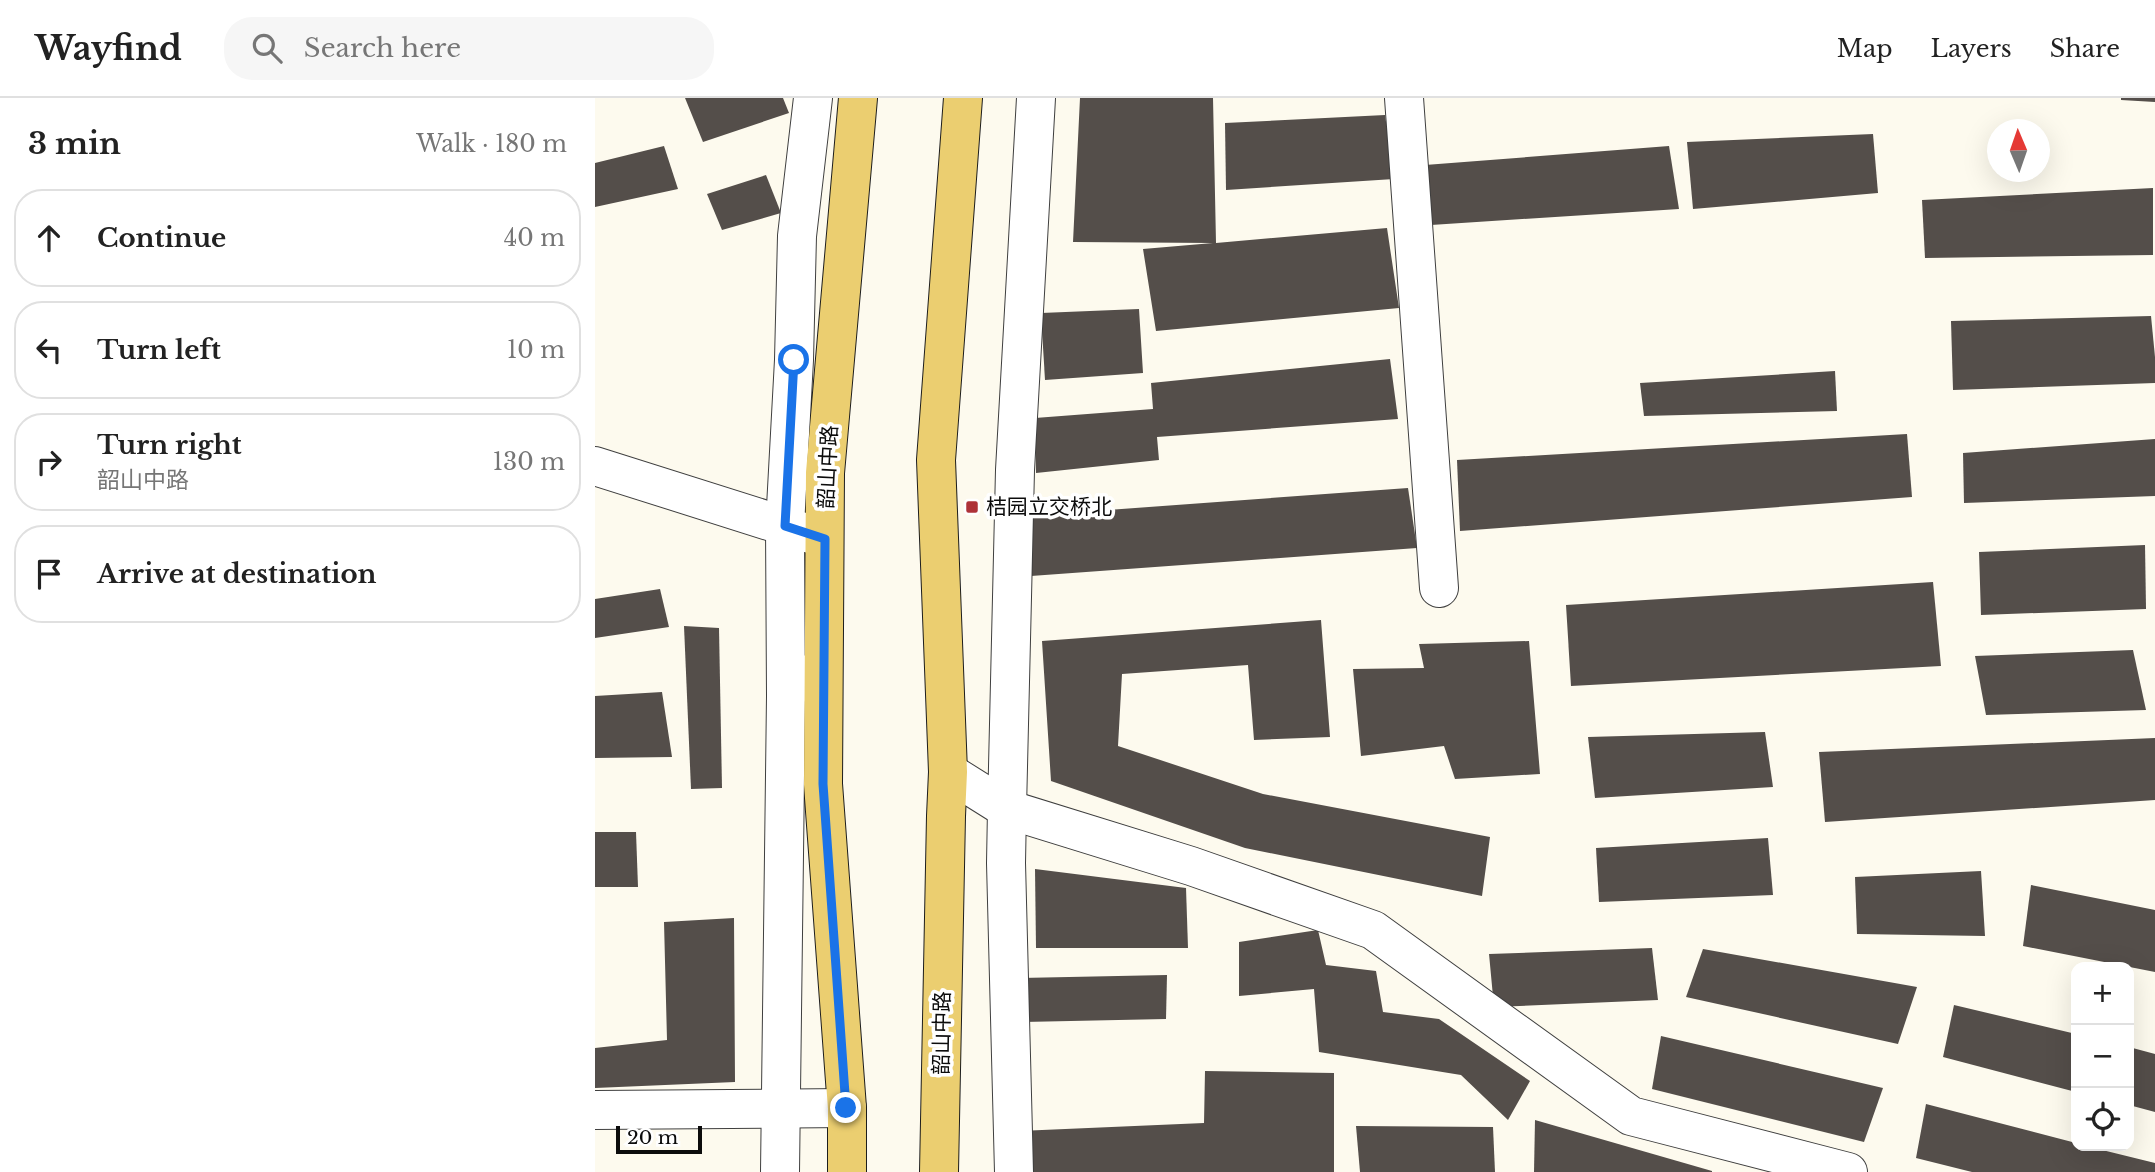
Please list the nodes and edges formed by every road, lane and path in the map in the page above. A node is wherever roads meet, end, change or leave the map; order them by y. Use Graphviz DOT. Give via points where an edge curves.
graph roads {
  1 [pos="813,98"];
  2 [pos="858,98"];
  3 [pos="963,98"];
  4 [pos="1036,98"];
  5 [pos="1404,98"];
  6 [pos="595,466"];
  7 [pos="785,526"];
  8 [pos="825,539"];
  9 [pos="1439,588"];
  10 [pos="824,616"];
  11 [pos="786,696"];
  12 [pos="948,772"];
  13 [pos="1007,809"];
  14 [pos="846,1108"];
  15 [pos="780,1109"];
  16 [pos="595,1110"];
  17 [pos="780,1172"];
  18 [pos="848,1172"];
  19 [pos="939,1172"];
  20 [pos="1014,1172"];
  21 [pos="1848,1172"];
  1 -- 7 [label="street" via="797,236"];
  2 -- 8 [label="main road, 韶山中路" via="825,473"];
  3 -- 12 [label="main road, 韶山中路" via="936,460"];
  4 -- 13 [label="street" via="1015,470"];
  5 -- 9 [label="street"];
  6 -- 7 [label="street"];
  7 -- 8 [label="street"];
  7 -- 11 [label="street"];
  8 -- 10 [label="main road, 韶山中路"];
  10 -- 11 [label="street"];
  10 -- 14 [label="main road, 韶山中路" via="823,784"];
  11 -- 15 [label="street"];
  12 -- 13 [label="street"];
  12 -- 19 [label="main road, 韶山中路"];
  13 -- 20 [label="street"];
  13 -- 21 [label="street" via="1191,866 1373,930 1631,1116"];
  14 -- 15 [label="street"];
  14 -- 18 [label="main road, 韶山中路"];
  15 -- 16 [label="street"];
  15 -- 17 [label="street"];
}
